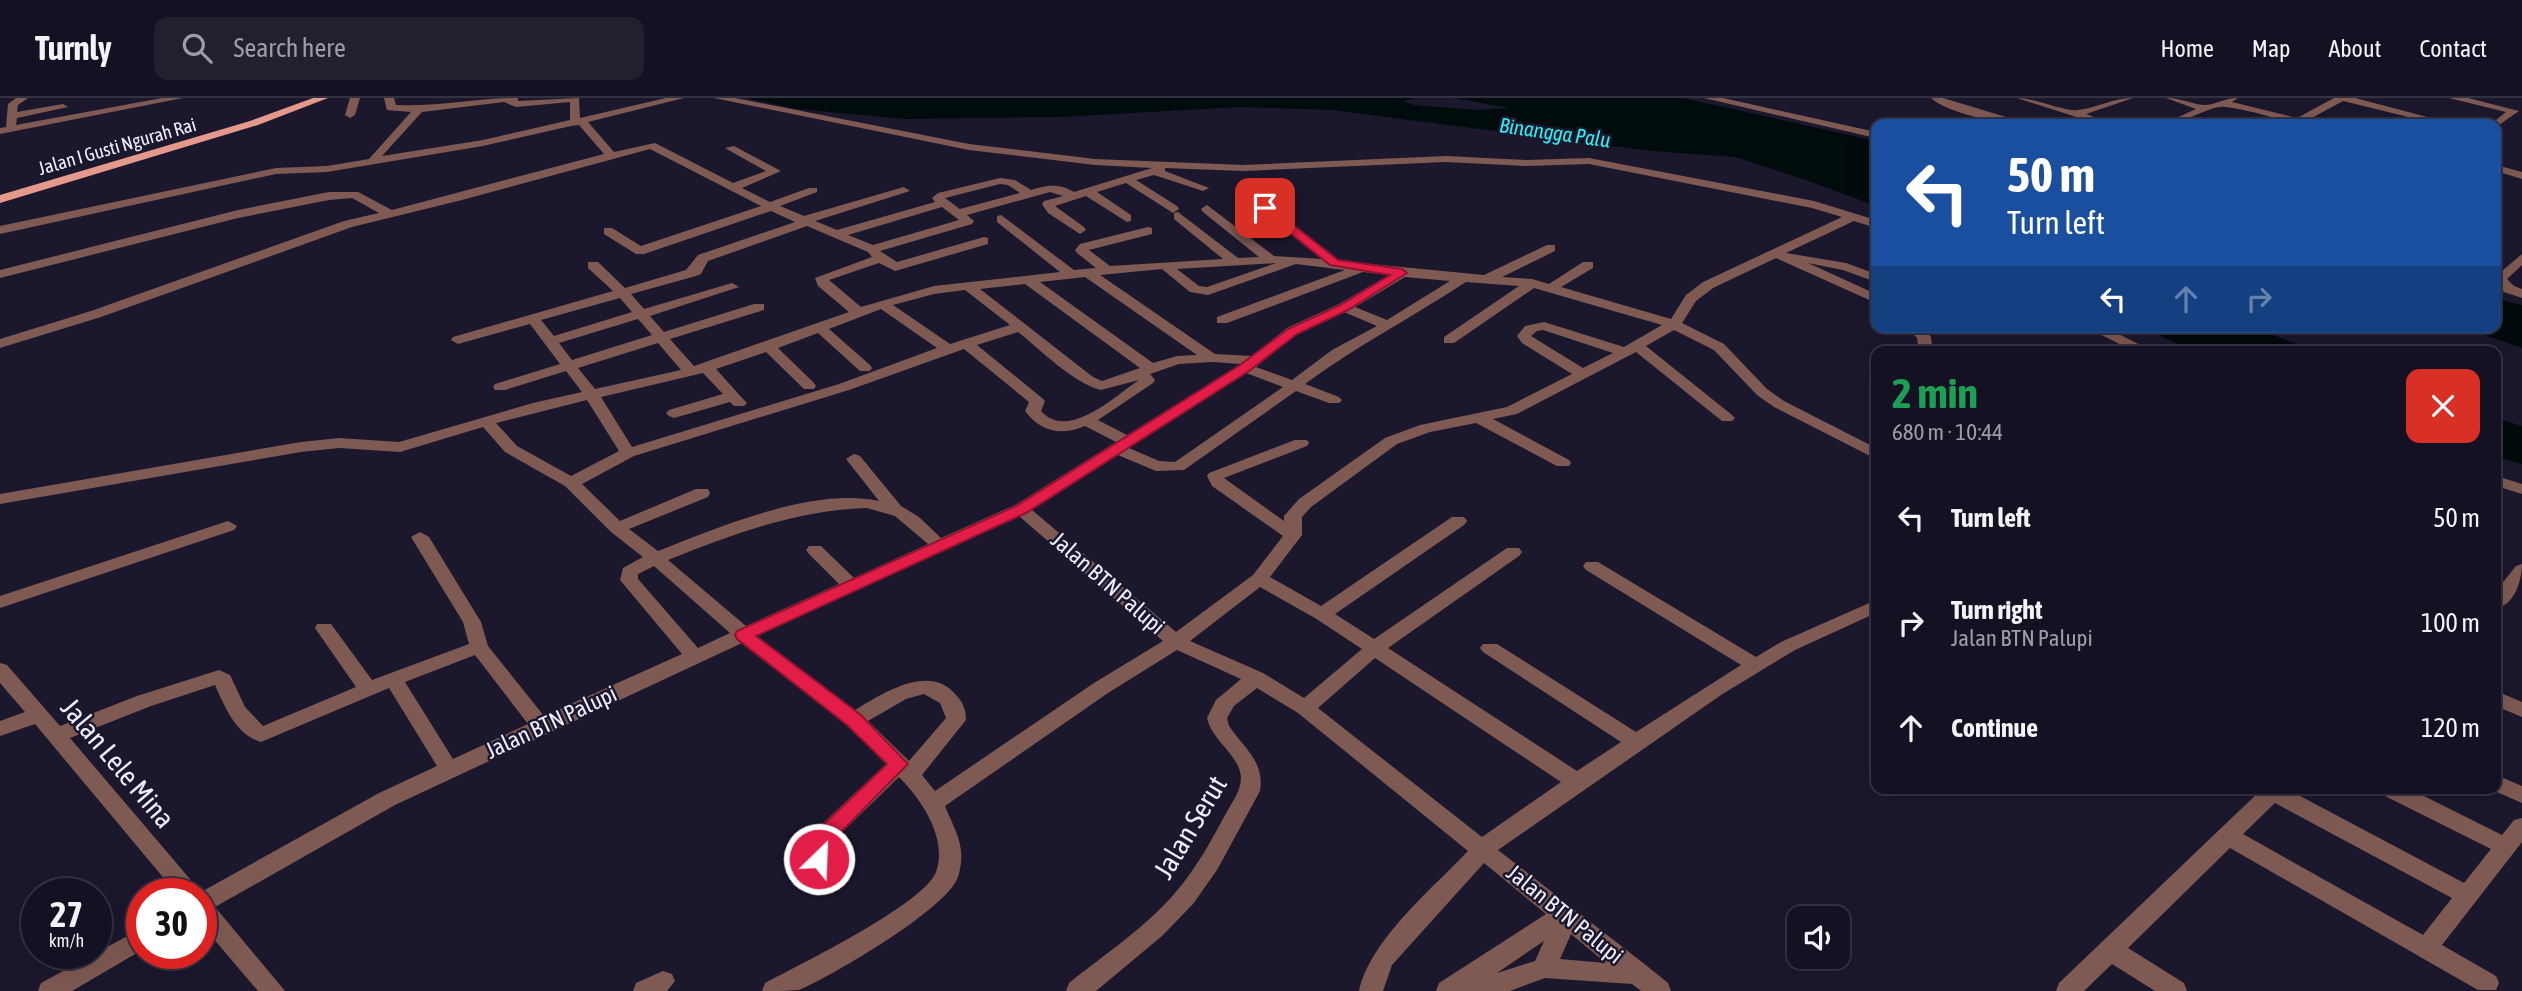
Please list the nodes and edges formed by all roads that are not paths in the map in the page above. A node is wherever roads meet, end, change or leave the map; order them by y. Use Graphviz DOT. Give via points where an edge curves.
graph roads {
  1 [pos="23,98"];
  2 [pos="177,98"];
  3 [pos="323,98"];
  4 [pos="355,98"];
  5 [pos="389,98"];
  6 [pos="577,98"];
  7 [pos="679,98"];
  8 [pos="719,98"];
  9 [pos="1709,98"];
  10 [pos="1936,98"];
  11 [pos="2128,98"];
  12 [pos="2171,98"];
  13 [pos="2234,98"];
  14 [pos="2342,98"];
  15 [pos="2454,98"];
  16 [pos="510,99"];
  17 [pos="2029,99"];
  18 [pos="2519,100"];
  19 [pos="2222,103"];
  20 [pos="63,107"];
  21 [pos="419,109"];
  22 [pos="2207,109"];
  23 [pos="2514,111"];
  24 [pos="2076,114"];
  25 [pos="350,115"];
  26 [pos="13,116"];
  27 [pos="2004,119"];
  28 [pos="2092,119"];
  29 [pos="2182,119"];
  30 [pos="2290,119"];
  31 [pos="2303,119"];
  32 [pos="2428,119"];
  33 [pos="2501,120"];
  34 [pos="579,123"];
  35 [pos="5,130"];
  36 [pos="1871,134"];
  37 [pos="730,148"];
  38 [pos="611,155"];
  39 [pos="374,159"];
  40 [pos="1161,168"];
  41 [pos="2501,170"];
  42 [pos="2522,176"];
  43 [pos="1128,180"];
  44 [pos="732,188"];
  45 [pos="1203,188"];
  46 [pos="813,190"];
  47 [pos="904,191"];
  48 [pos="1087,191"];
  49 [pos="1028,193"];
  50 [pos="1070,195"];
  51 [pos="0,199"];
  52 [pos="944,203"];
  53 [pos="770,207"];
  54 [pos="1265,208"];
  55 [pos="1207,209"];
  56 [pos="388,213"];
  57 [pos="960,213"];
  58 [pos="1855,216"];
  59 [pos="1128,218"];
  60 [pos="1000,219"];
  61 [pos="803,222"];
  62 [pos="1871,222"];
  63 [pos="0,230"];
  64 [pos="608,230"];
  65 [pos="1080,230"];
  66 [pos="1148,231"];
  67 [pos="834,234"];
  68 [pos="984,242"];
  69 [pos="1551,248"];
  70 [pos="876,254"];
  71 [pos="1780,255"];
  72 [pos="2522,258"];
  73 [pos="1270,259"];
  74 [pos="1300,259"];
  75 [pos="1234,261"];
  76 [pos="1334,263"];
  77 [pos="593,265"];
  78 [pos="1588,265"];
  79 [pos="1167,266"];
  80 [pos="1364,267"];
  81 [pos="1107,270"];
  82 [pos="1079,273"];
  83 [pos="1402,273"];
  84 [pos="0,274"];
  85 [pos="1871,276"];
  86 [pos="2501,276"];
  87 [pos="1465,277"];
  88 [pos="1489,278"];
  89 [pos="1027,279"];
  90 [pos="2501,280"];
  91 [pos="2501,282"];
  92 [pos="1532,284"];
  93 [pos="2522,285"];
  94 [pos="732,286"];
  95 [pos="968,286"];
  96 [pos="1551,288"];
  97 [pos="623,293"];
  98 [pos="2522,294"];
  99 [pos="1871,297"];
  100 [pos="883,304"];
  101 [pos="759,307"];
  102 [pos="1344,307"];
  103 [pos="858,312"];
  104 [pos="642,315"];
  105 [pos="533,319"];
  106 [pos="1222,320"];
  107 [pos="1674,324"];
  108 [pos="1387,325"];
  109 [pos="819,327"];
  110 [pos="1018,327"];
  111 [pos="2106,333"];
  112 [pos="662,338"];
  113 [pos="458,340"];
  114 [pos="1449,340"];
  115 [pos="552,341"];
  116 [pos="0,344"];
  117 [pos="967,344"];
  118 [pos="2134,346"];
  119 [pos="768,347"];
  120 [pos="948,349"];
  121 [pos="1631,349"];
  122 [pos="1212,358"];
  123 [pos="1249,364"];
  124 [pos="571,366"];
  125 [pos="865,368"];
  126 [pos="698,370"];
  127 [pos="1145,370"];
  128 [pos="1583,374"];
  129 [pos="1295,385"];
  130 [pos="809,386"];
  131 [pos="500,387"];
  132 [pos="592,395"];
  133 [pos="1334,400"];
  134 [pos="674,413"];
  135 [pos="1727,418"];
  136 [pos="1480,419"];
  137 [pos="486,421"];
  138 [pos="1086,421"];
  139 [pos="1301,443"];
  140 [pos="1122,445"];
  141 [pos="1871,451"];
  142 [pos="628,453"];
  143 [pos="854,459"];
  144 [pos="1563,463"];
  145 [pos="571,483"];
  146 [pos="2501,483"];
  147 [pos="2522,489"];
  148 [pos="702,494"];
  149 [pos="0,499"];
  150 [pos="895,509"];
  151 [pos="1021,509"];
  152 [pos="1458,521"];
  153 [pos="228,526"];
  154 [pos="617,528"];
  155 [pos="1293,535"];
  156 [pos="420,537"];
  157 [pos="939,546"];
  158 [pos="815,550"];
  159 [pos="1513,552"];
  160 [pos="657,558"];
  161 [pos="1592,566"];
  162 [pos="2522,570"];
  163 [pos="1259,579"];
  164 [pos="852,586"];
  165 [pos="2501,597"];
  166 [pos="0,602"];
  167 [pos="1871,608"];
  168 [pos="1322,614"];
  169 [pos="324,628"];
  170 [pos="744,635"];
  171 [pos="1177,642"];
  172 [pos="479,647"];
  173 [pos="1375,648"];
  174 [pos="1490,648"];
  175 [pos="695,657"];
  176 [pos="1755,665"];
  177 [pos="0,670"];
  178 [pos="1256,678"];
  179 [pos="393,679"];
  180 [pos="368,690"];
  181 [pos="2501,700"];
  182 [pos="1305,708"];
  183 [pos="2522,710"];
  184 [pos="38,715"];
  185 [pos="854,720"];
  186 [pos="541,726"];
  187 [pos="0,729"];
  188 [pos="56,736"];
  189 [pos="1636,742"];
  190 [pos="449,769"];
  191 [pos="904,769"];
  192 [pos="1577,782"];
  193 [pos="2501,785"];
  194 [pos="2271,794"];
  195 [pos="2280,794"];
  196 [pos="2401,794"];
  197 [pos="2522,795"];
  198 [pos="933,803"];
  199 [pos="2522,825"];
  200 [pos="2226,835"];
  201 [pos="2504,846"];
  202 [pos="1484,848"];
  203 [pos="177,878"];
  204 [pos="814,878"];
  205 [pos="2467,895"];
  206 [pos="217,896"];
  207 [pos="1564,916"];
  208 [pos="217,924"];
  209 [pos="126,947"];
  210 [pos="2426,948"];
  211 [pos="2110,950"];
  212 [pos="1544,968"];
  213 [pos="1638,973"];
  214 [pos="2487,983"];
  215 [pos="50,991"];
  216 [pos="273,991"];
  217 [pos="774,991"];
  218 [pos="1078,991"];
  219 [pos="1371,991"];
  220 [pos="1448,991"];
  221 [pos="1461,991"];
  222 [pos="1659,991"];
  223 [pos="2068,991"];
  224 [pos="2175,991"];
  1 -- 26 [label="street" via="13,104"];
  2 -- 35 [label="street"];
  3 -- 51 [label="main road, Jalan I Gusti Ngurah Rai"];
  4 -- 25 [label="street"];
  5 -- 21 [label="street" via="391,108"];
  6 -- 16 [label="street" via="516,104"];
  6 -- 34 [label="street"];
  7 -- 34 [label="street"];
  8 -- 40 [label="street" via="1016,154"];
  9 -- 36 [label="street"];
  10 -- 27 [label="street"];
  11 -- 24 [label="street"];
  12 -- 22 [label="street"];
  13 -- 19 [label="street"];
  14 -- 31 [label="street"];
  14 -- 32 [label="street"];
  15 -- 23 [label="street"];
  16 -- 21 [label="street"];
  17 -- 24 [label="street"];
  18 -- 23 [label="street"];
  19 -- 22 [label="street"];
  19 -- 30 [label="street"];
  20 -- 26 [label="street"];
  21 -- 39 [label="street"];
  22 -- 29 [label="street"];
  23 -- 33 [label="street"];
  24 -- 28 [label="street"];
  26 -- 35 [label="street"];
  34 -- 38 [label="street"];
  34 -- 39 [label="street"];
  37 -- 44 [label="street" via="775,171"];
  38 -- 44 [label="street" via="651,145"];
  38 -- 56 [label="street"];
  39 -- 63 [label="street" via="327,169 276,171"];
  40 -- 43 [label="street"];
  40 -- 45 [label="street"];
  40 -- 58 [label="street" via="1244,169 1446,159 1589,161"];
  41 -- 42 [label="street"];
  43 -- 48 [label="street"];
  43 -- 75 [label="street"];
  44 -- 53 [label="street"];
  46 -- 53 [label="street"];
  47 -- 61 [label="street"];
  48 -- 50 [label="street"];
  48 -- 59 [label="street"];
  49 -- 50 [label="street" via="1055,188"];
  49 -- 52 [label="street" via="1000,181 942,195 938,198"];
  49 -- 57 [label="street"];
  50 -- 65 [label="street" via="1048,206"];
  52 -- 57 [label="street"];
  52 -- 67 [label="street"];
  53 -- 61 [label="street"];
  53 -- 64 [label="street" via="640,254"];
  54 -- 76 [label="street"];
  55 -- 73 [label="street"];
  56 -- 84 [label="street" via="354,194 329,196"];
  56 -- 116 [label="street"];
  57 -- 70 [label="street" via="968,221"];
  58 -- 62 [label="street"];
  58 -- 71 [label="street"];
  60 -- 82 [label="street"];
  61 -- 67 [label="street"];
  61 -- 97 [label="street" via="703,258 696,271"];
  66 -- 81 [label="street" via="1084,247 1082,250"];
  67 -- 70 [label="street"];
  68 -- 70 [label="street" via="901,267 893,267"];
  69 -- 88 [label="street"];
  70 -- 103 [label="street" via="822,278"];
  71 -- 85 [label="street" via="1816,259"];
  71 -- 99 [label="street"];
  71 -- 107 [label="street" via="1697,292"];
  72 -- 86 [label="street"];
  73 -- 74 [label="street"];
  73 -- 75 [label="street"];
  74 -- 76 [label="street"];
  74 -- 79 [label="street" via="1208,292 1195,289"];
  75 -- 79 [label="street"];
  76 -- 80 [label="street"];
  77 -- 97 [label="street"];
  78 -- 96 [label="street"];
  79 -- 81 [label="street"];
  80 -- 83 [label="street"];
  80 -- 106 [label="street"];
  81 -- 82 [label="street"];
  82 -- 89 [label="street"];
  82 -- 122 [label="street"];
  83 -- 87 [label="street"];
  83 -- 102 [label="street"];
  87 -- 88 [label="street"];
  87 -- 108 [label="street"];
  88 -- 92 [label="street"];
  89 -- 95 [label="street"];
  89 -- 127 [label="street"];
  90 -- 93 [label="street"];
  91 -- 98 [label="street"];
  92 -- 96 [label="street"];
  92 -- 114 [label="street"];
  94 -- 104 [label="street"];
  95 -- 100 [label="street"];
  95 -- 110 [label="street"];
  96 -- 107 [label="street"];
  97 -- 104 [label="street"];
  97 -- 105 [label="street"];
  100 -- 103 [label="street"];
  100 -- 120 [label="street"];
  101 -- 112 [label="street"];
  102 -- 108 [label="street"];
  102 -- 123 [label="street" via="1293,331"];
  103 -- 109 [label="street"];
  104 -- 112 [label="street"];
  104 -- 115 [label="street"];
  105 -- 113 [label="street"];
  105 -- 115 [label="street"];
  107 -- 121 [label="street"];
  107 -- 141 [label="street" via="1719,347 1779,404"];
  108 -- 129 [label="street" via="1336,353"];
  109 -- 119 [label="street"];
  109 -- 125 [label="street"];
  110 -- 117 [label="street"];
  110 -- 127 [label="street" via="1096,384"];
  111 -- 118 [label="street"];
  112 -- 124 [label="street"];
  112 -- 126 [label="street"];
  115 -- 124 [label="street"];
  117 -- 120 [label="street"];
  117 -- 138 [label="street" via="1037,401 1033,411 1037,417 1061,429"];
  119 -- 126 [label="street"];
  119 -- 130 [label="street"];
  120 -- 142 [label="street" via="844,387"];
  121 -- 128 [label="street"];
  121 -- 128 [label="street" via="1544,326 1525,332 1527,340"];
  121 -- 135 [label="street"];
  122 -- 123 [label="street"];
  122 -- 127 [label="street" via="1177,360"];
  123 -- 129 [label="street"];
  123 -- 140 [label="street"];
  124 -- 131 [label="street"];
  124 -- 132 [label="street"];
  126 -- 132 [label="street"];
  126 -- 134 [label="street" via="738,402"];
  127 -- 138 [label="street" via="1148,380"];
  128 -- 136 [label="street" via="1523,407"];
  129 -- 133 [label="street"];
  129 -- 140 [label="street" via="1173,468 1156,466"];
  132 -- 137 [label="street"];
  132 -- 142 [label="street"];
  136 -- 144 [label="street"];
  136 -- 155 [label="street" via="1426,428 1391,441 1304,503 1293,516"];
  137 -- 145 [label="street" via="511,449"];
  137 -- 149 [label="street" via="400,447 339,443 286,449"];
  138 -- 140 [label="street"];
  139 -- 155 [label="street" via="1215,476 1218,483"];
  140 -- 151 [label="street"];
  142 -- 145 [label="street"];
  143 -- 150 [label="street"];
  145 -- 154 [label="street"];
  146 -- 147 [label="street"];
  148 -- 154 [label="street"];
  150 -- 157 [label="street" via="915,521"];
  150 -- 160 [label="street" via="845,501 814,506"];
  151 -- 157 [label="street, Jalan BTN Palupi"];
  151 -- 171 [label="street, Jalan BTN Palupi"];
  152 -- 168 [label="street"];
  153 -- 166 [label="street"];
  154 -- 160 [label="street"];
  155 -- 163 [label="street"];
  156 -- 172 [label="street" via="472,622"];
  157 -- 164 [label="street, Jalan BTN Palupi"];
  158 -- 164 [label="street"];
  159 -- 173 [label="street"];
  160 -- 170 [label="street"];
  160 -- 175 [label="street" via="635,567 629,580"];
  161 -- 176 [label="street"];
  162 -- 165 [label="street"];
  163 -- 168 [label="street"];
  163 -- 171 [label="street"];
  164 -- 170 [label="street, Jalan BTN Palupi"];
  167 -- 176 [label="street"];
  168 -- 173 [label="street"];
  169 -- 180 [label="street"];
  170 -- 175 [label="street, Jalan BTN Palupi"];
  170 -- 185 [label="street"];
  171 -- 178 [label="street, Jalan BTN Palupi"];
  171 -- 198 [label="street"];
  172 -- 179 [label="street"];
  172 -- 186 [label="street"];
  173 -- 182 [label="street"];
  173 -- 192 [label="street"];
  174 -- 189 [label="street"];
  175 -- 186 [label="street, Jalan BTN Palupi"];
  176 -- 189 [label="street"];
  177 -- 184 [label="street, Jalan Lele Mina"];
  178 -- 182 [label="street, Jalan BTN Palupi"];
  178 -- 218 [label="street, Jalan Serut" via="1220,709 1217,718 1220,731 1248,762 1253,775 1222,842 1176,908"];
  179 -- 180 [label="street"];
  179 -- 190 [label="street"];
  180 -- 188 [label="street" via="259,735 236,710 223,680 214,677"];
  181 -- 183 [label="street"];
  182 -- 202 [label="street, Jalan BTN Palupi"];
  184 -- 187 [label="street"];
  184 -- 188 [label="street, Jalan Lele Mina"];
  185 -- 191 [label="street"];
  185 -- 191 [label="street" via="913,688 932,687 947,696 956,720"];
  186 -- 190 [label="street, Jalan BTN Palupi"];
  188 -- 203 [label="street, Jalan Lele Mina"];
  189 -- 192 [label="street"];
  190 -- 206 [label="street, Jalan BTN Palupi"];
  191 -- 198 [label="street"];
  191 -- 204 [label="street" via="829,831"];
  192 -- 202 [label="street"];
  193 -- 197 [label="street"];
  194 -- 200 [label="street"];
  195 -- 205 [label="street"];
  196 -- 201 [label="street"];
  198 -- 217 [label="street" via="951,851 947,878 931,896 883,931"];
  199 -- 201 [label="street"];
  200 -- 210 [label="street"];
  200 -- 211 [label="street"];
  201 -- 205 [label="street"];
  202 -- 207 [label="street, Jalan BTN Palupi"];
  202 -- 219 [label="street" via="1383,958"];
  205 -- 210 [label="street"];
  207 -- 212 [label="street"];
  207 -- 213 [label="street, Jalan BTN Palupi"];
  207 -- 220 [label="street"];
  208 -- 216 [label="street"];
  209 -- 215 [label="street"];
  210 -- 214 [label="street"];
  211 -- 223 [label="street"];
  211 -- 224 [label="street"];
  212 -- 213 [label="street"];
  212 -- 221 [label="street"];
  213 -- 222 [label="street, Jalan BTN Palupi"];
}
